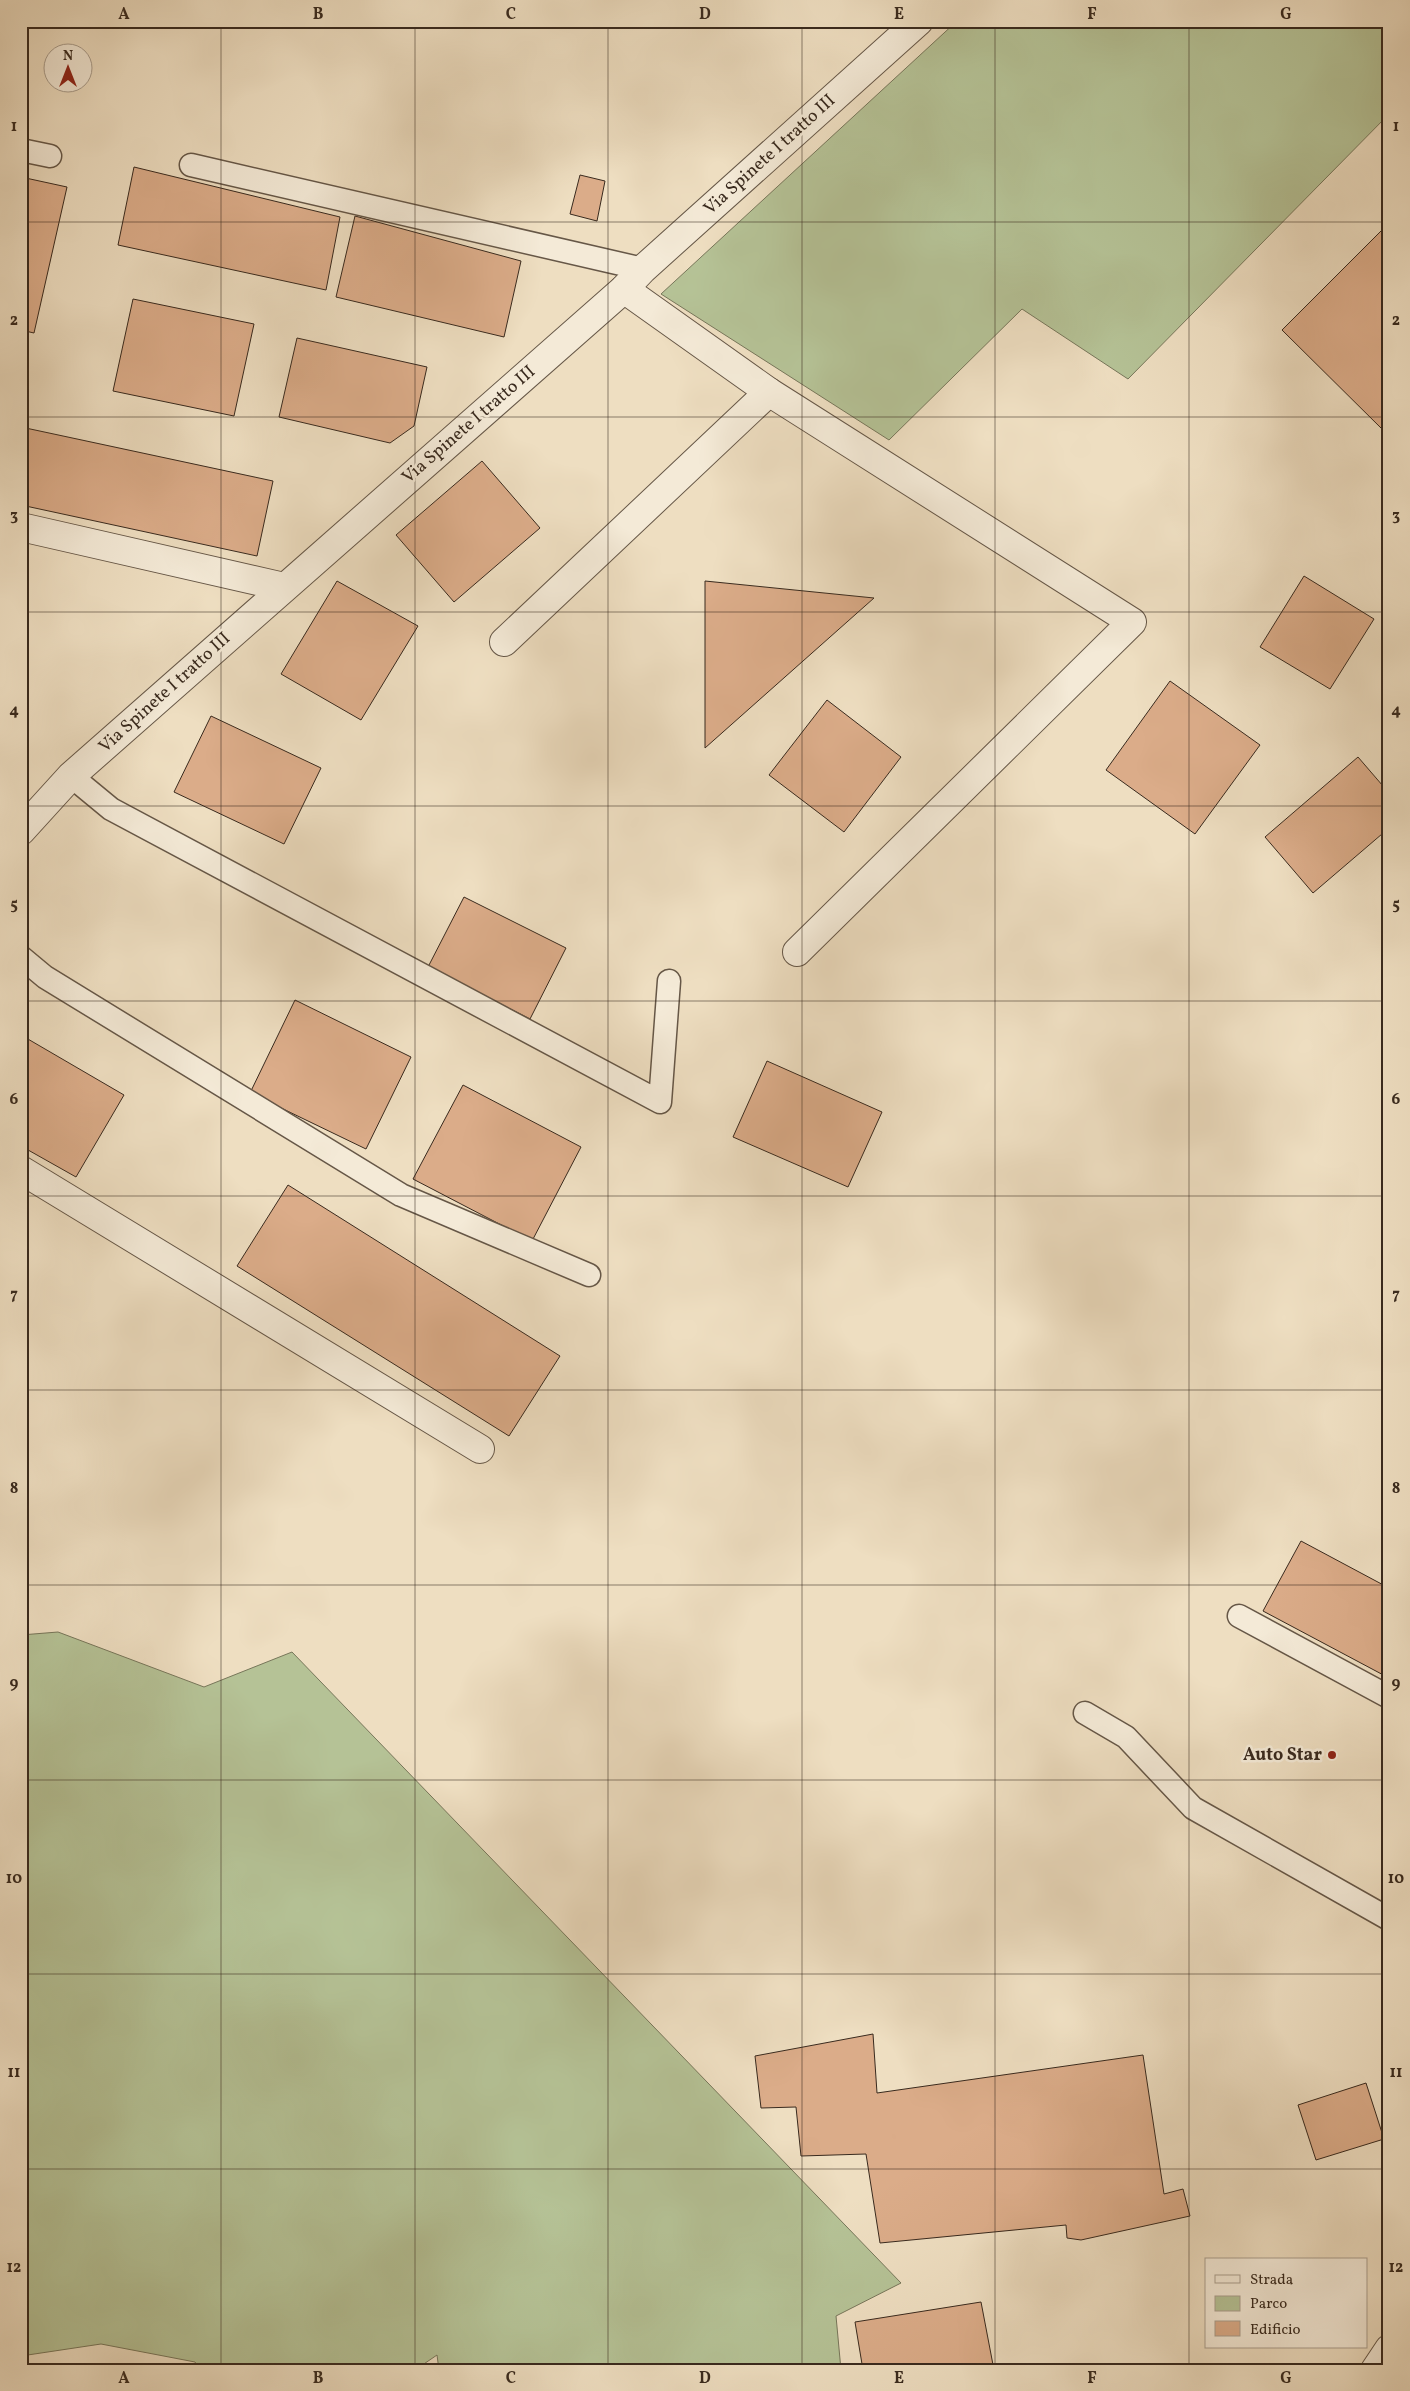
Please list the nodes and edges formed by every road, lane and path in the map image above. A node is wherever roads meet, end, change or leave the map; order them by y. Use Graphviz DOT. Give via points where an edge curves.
graph roads {
  1 [pos="919,21"];
  2 [pos="21,150"];
  3 [pos="50,156"];
  4 [pos="191,165"];
  5 [pos="643,269"];
  6 [pos="624,289"];
  7 [pos="769,392"];
  8 [pos="21,526"];
  9 [pos="284,588"];
  10 [pos="504,642"];
  11 [pos="72,776"];
  12 [pos="21,831"];
  13 [pos="797,952"];
  14 [pos="21,957"];
  15 [pos="669,981"];
  16 [pos="21,1170"];
  17 [pos="589,1275"];
  18 [pos="480,1449"];
  19 [pos="1239,1616"];
  20 [pos="1389,1697"];
  21 [pos="1085,1713"];
  22 [pos="1389,1919"];
  23 [pos="1389,2349"];
  24 [pos="1375,2370"];
  1 -- 5 [label="street, Via Spinete I tratto III"];
  2 -- 3 [label="lane"];
  4 -- 5 [label="lane"];
  5 -- 6 [label="street, Via Spinete I tratto III"];
  6 -- 7 [label="street"];
  6 -- 9 [label="street, Via Spinete I tratto III"];
  7 -- 10 [label="street"];
  7 -- 13 [label="street" via="1132,622"];
  8 -- 9 [label="street"];
  9 -- 11 [label="street, Via Spinete I tratto III"];
  11 -- 12 [label="street, Via Spinete I tratto III"];
  11 -- 15 [label="lane" via="111,809 660,1102"];
  14 -- 17 [label="lane" via="45,977 401,1195"];
  16 -- 18 [label="street"];
  19 -- 20 [label="lane"];
  21 -- 22 [label="lane" via="1126,1737 1193,1808"];
  23 -- 24 [label="street"];
}
